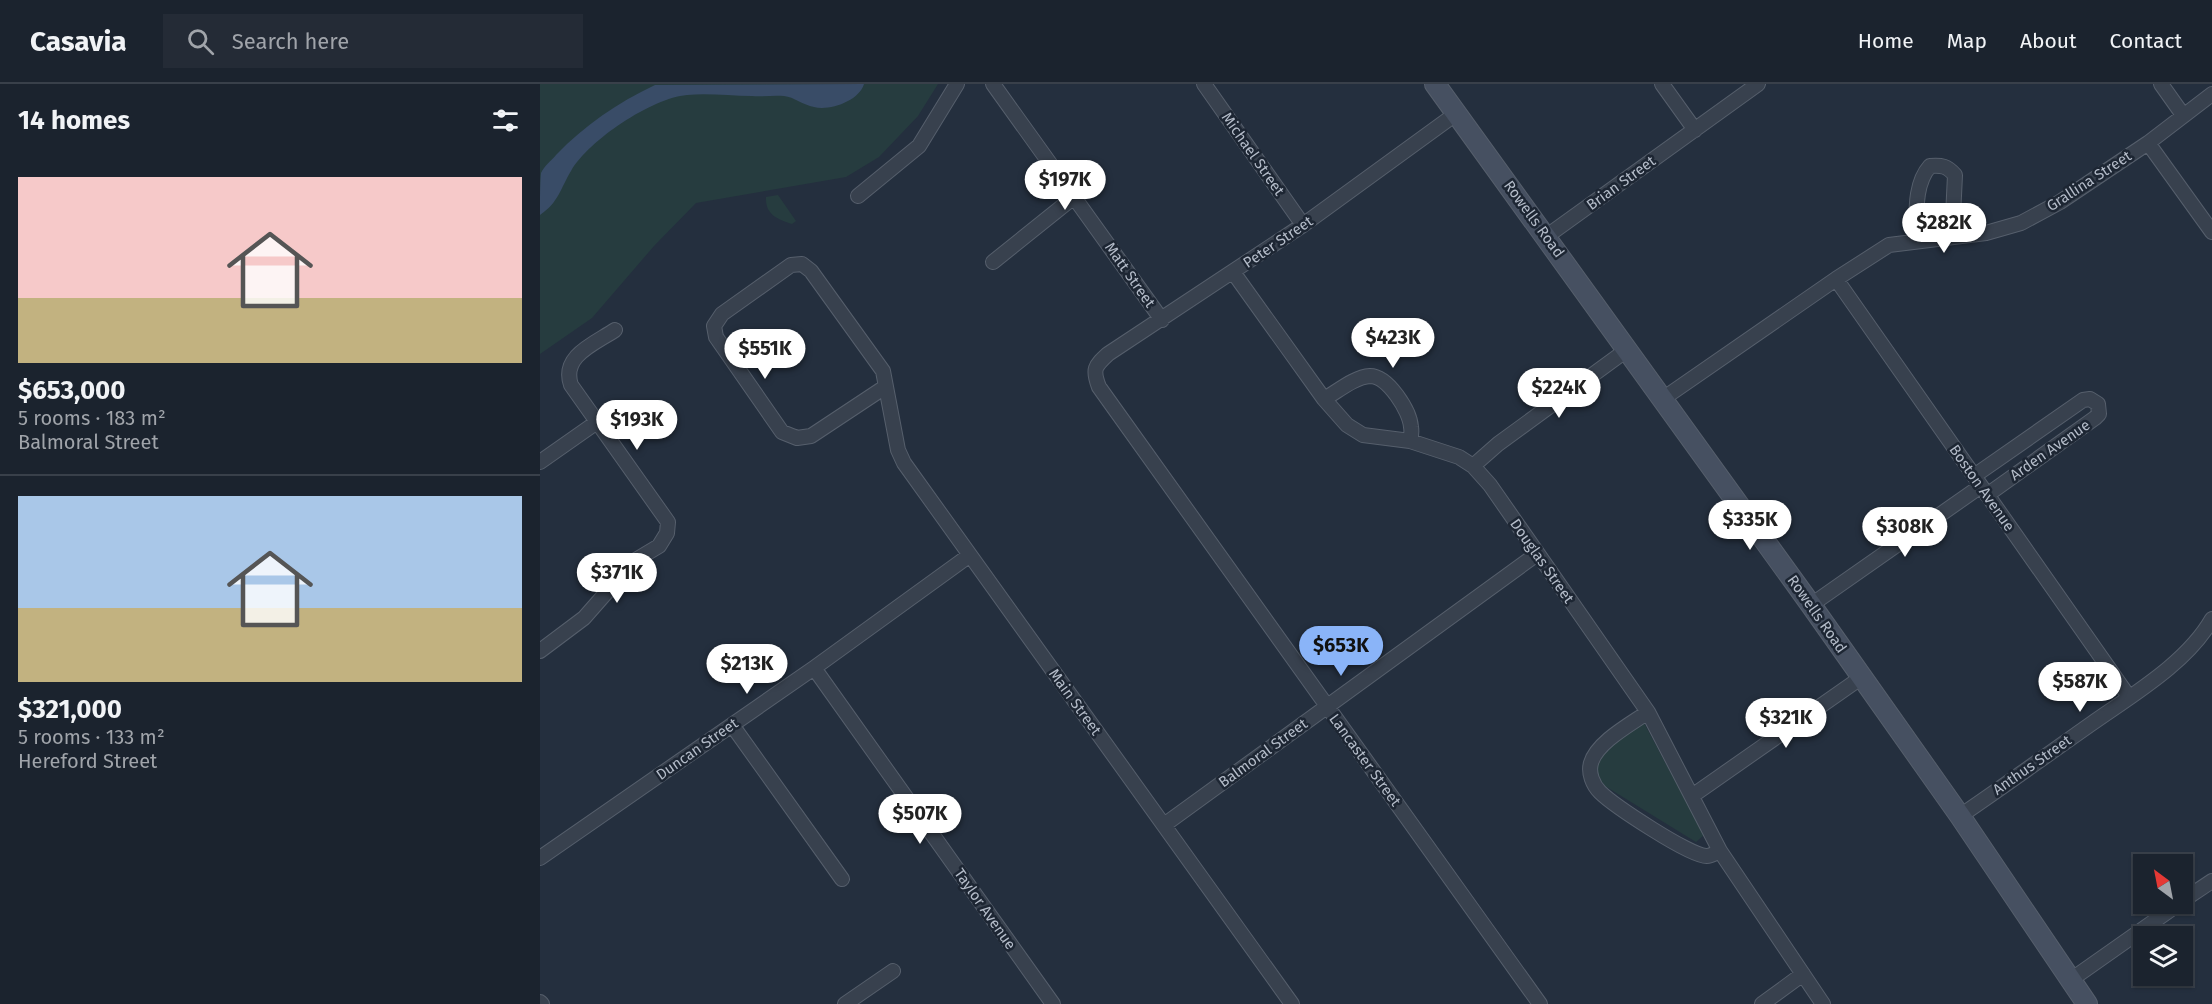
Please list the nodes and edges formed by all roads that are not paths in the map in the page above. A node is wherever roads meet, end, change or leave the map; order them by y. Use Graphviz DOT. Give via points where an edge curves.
graph roads {
  1 [pos="957,84"];
  2 [pos="993,84"];
  3 [pos="1204,84"];
  4 [pos="1435,84"];
  5 [pos="1662,84"];
  6 [pos="1758,84"];
  7 [pos="2161,84"];
  8 [pos="2212,94"];
  9 [pos="1457,113"];
  10 [pos="2183,115"];
  11 [pos="1695,130"];
  12 [pos="2148,142"];
  13 [pos="858,196"];
  14 [pos="1074,197"];
  15 [pos="1303,225"];
  16 [pos="2212,232"];
  17 [pos="1547,236"];
  18 [pos="1952,237"];
  19 [pos="1916,241"];
  20 [pos="993,262"];
  21 [pos="1233,272"];
  22 [pos="1836,279"];
  23 [pos="1161,320"];
  24 [pos="615,330"];
  25 [pos="1628,350"];
  26 [pos="1096,365"];
  27 [pos="885,387"];
  28 [pos="1664,398"];
  29 [pos="1324,399"];
  30 [pos="597,422"];
  31 [pos="1410,441"];
  32 [pos="540,462"];
  33 [pos="1473,466"];
  34 [pos="1981,486"];
  35 [pos="1537,554"];
  36 [pos="970,555"];
  37 [pos="1811,605"];
  38 [pos="2212,620"];
  39 [pos="540,651"];
  40 [pos="814,668"];
  41 [pos="1862,677"];
  42 [pos="2129,697"];
  43 [pos="1327,707"];
  44 [pos="1648,712"];
  45 [pos="732,725"];
  46 [pos="1692,796"];
  47 [pos="1960,816"];
  48 [pos="1164,825"];
  49 [pos="1720,851"];
  50 [pos="540,858"];
  51 [pos="842,879"];
  52 [pos="2212,881"];
  53 [pos="2193,894"];
  54 [pos="2164,914"];
  55 [pos="892,971"];
  56 [pos="1803,974"];
  57 [pos="2072,979"];
  58 [pos="845,1004"];
  59 [pos="1053,1004"];
  60 [pos="1292,1004"];
  61 [pos="1540,1004"];
  62 [pos="1762,1004"];
  63 [pos="1823,1004"];
  64 [pos="2087,1004"];
  1 -- 13 [label="street" via="919,146"];
  2 -- 14 [label="street, Matt Street"];
  3 -- 15 [label="street, Michael Street"];
  4 -- 9 [label="main road, Rowells Road"];
  5 -- 11 [label="street"];
  6 -- 11 [label="street, Brian Street"];
  7 -- 10 [label="street"];
  8 -- 10 [label="street, Grallina Street"];
  9 -- 15 [label="street, Peter Street"];
  9 -- 17 [label="main road, Rowells Road"];
  10 -- 12 [label="street, Grallina Street"];
  11 -- 17 [label="street, Brian Street"];
  12 -- 16 [label="street"];
  12 -- 18 [label="street, Grallina Street" via="2060,202 2021,223"];
  14 -- 20 [label="street"];
  14 -- 23 [label="street, Matt Street"];
  15 -- 21 [label="street, Peter Street"];
  17 -- 25 [label="main road, Rowells Road"];
  18 -- 19 [label="street, Grallina Street"];
  18 -- 19 [label="street" via="1955,176 1949,168 1930,166 1922,175 1919,188"];
  19 -- 22 [label="street, Grallina Street" via="1889,245"];
  21 -- 23 [label="street, Peter Street"];
  21 -- 29 [label="street, Douglas Street"];
  22 -- 28 [label="street, Grallina Street"];
  22 -- 34 [label="street, Boston Avenue"];
  23 -- 26 [label="street, Peter Street"];
  24 -- 30 [label="street" via="577,356 567,374"];
  25 -- 28 [label="main road, Rowells Road"];
  25 -- 33 [label="street"];
  26 -- 43 [label="street, Lancaster Street" via="1099,387"];
  27 -- 27 [label="street, Main Street" via="811,436 797,438 782,432 716,337 714,326 722,314 791,265 802,264 883,371"];
  27 -- 36 [label="street, Main Street" via="902,460"];
  28 -- 37 [label="main road, Rowells Road"];
  29 -- 31 [label="street, Douglas Street" via="1347,425 1363,435"];
  29 -- 31 [label="street" via="1354,381 1371,376 1384,381 1396,393 1408,416"];
  30 -- 32 [label="street"];
  30 -- 39 [label="street" via="668,522 667,533 659,546 634,561 584,618"];
  31 -- 33 [label="street, Douglas Street" via="1459,457"];
  33 -- 35 [label="street, Douglas Street"];
  34 -- 34 [label="street, Arden Avenue" via="2083,400 2098,404 2096,418"];
  34 -- 37 [label="street, Arden Avenue"];
  34 -- 42 [label="street, Boston Avenue"];
  35 -- 43 [label="street, Balmoral Street"];
  35 -- 44 [label="street, Douglas Street"];
  36 -- 40 [label="street, Duncan Street"];
  36 -- 48 [label="street, Main Street"];
  37 -- 41 [label="main road, Rowells Road"];
  38 -- 42 [label="street, Anthus Street" via="2180,658"];
  40 -- 45 [label="street, Duncan Street"];
  40 -- 59 [label="street, Taylor Avenue"];
  41 -- 46 [label="street"];
  41 -- 47 [label="main road, Rowells Road"];
  42 -- 47 [label="street, Anthus Street"];
  43 -- 48 [label="street, Balmoral Street"];
  43 -- 61 [label="street, Lancaster Street"];
  44 -- 46 [label="street, Douglas Street"];
  44 -- 49 [label="street" via="1597,748 1590,765 1592,782 1647,826 1694,852 1707,856"];
  45 -- 50 [label="street, Duncan Street"];
  45 -- 51 [label="street"];
  46 -- 49 [label="street, Douglas Street"];
  47 -- 57 [label="main road, Rowells Road"];
  48 -- 60 [label="street, Main Street"];
  49 -- 56 [label="street, Douglas Street"];
  52 -- 53 [label="street"];
  54 -- 57 [label="street"];
  55 -- 58 [label="street"];
  56 -- 62 [label="street"];
  56 -- 63 [label="street, Douglas Street"];
  57 -- 64 [label="main road, Rowells Road"];
}
